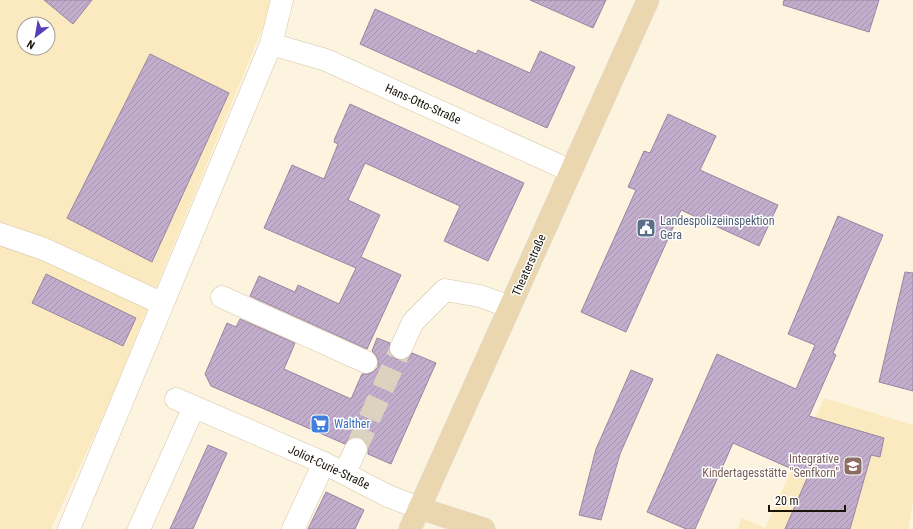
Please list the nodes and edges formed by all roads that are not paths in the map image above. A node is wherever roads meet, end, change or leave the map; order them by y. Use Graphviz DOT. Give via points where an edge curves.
graph roads {
  1 [pos="282,0"];
  2 [pos="648,0"];
  3 [pos="271,44"];
  4 [pos="571,171"];
  5 [pos="0,234"];
  6 [pos="222,297"];
  7 [pos="163,304"];
  8 [pos="510,307"];
  9 [pos="401,348"];
  10 [pos="366,362"];
  11 [pos="356,449"];
  12 [pos="324,463"];
  13 [pos="345,473"];
  14 [pos="419,508"];
  15 [pos="69,529"];
  16 [pos="139,529"];
  17 [pos="293,529"];
  18 [pos="410,529"];
  19 [pos="484,529"];
  1 -- 3 [label="street"];
  2 -- 4 [label="main road, Theaterstraße"];
  3 -- 4 [label="street, Hans-Otto-Straße" via="326,60"];
  3 -- 7 [label="street"];
  4 -- 8 [label="main road, Theaterstraße"];
  5 -- 7 [label="street" via="44,249"];
  6 -- 10 [label="street"];
  7 -- 15 [label="street"];
  8 -- 9 [label="street" via="480,296 445,290 413,322"];
  8 -- 14 [label="main road, Theaterstraße"];
  11 -- 13 [label="street"];
  12 -- 13 [label="street, Joliot-Curie-Straße"];
  12 -- 16 [label="street, Joliot-Curie-Straße" via="185,403"];
  12 -- 17 [label="street"];
  13 -- 14 [label="street, Joliot-Curie-Straße" via="388,496"];
  14 -- 18 [label="main road, Theaterstraße"];
  14 -- 19 [label="main road, Joliot-Curie-Straße"];
}
